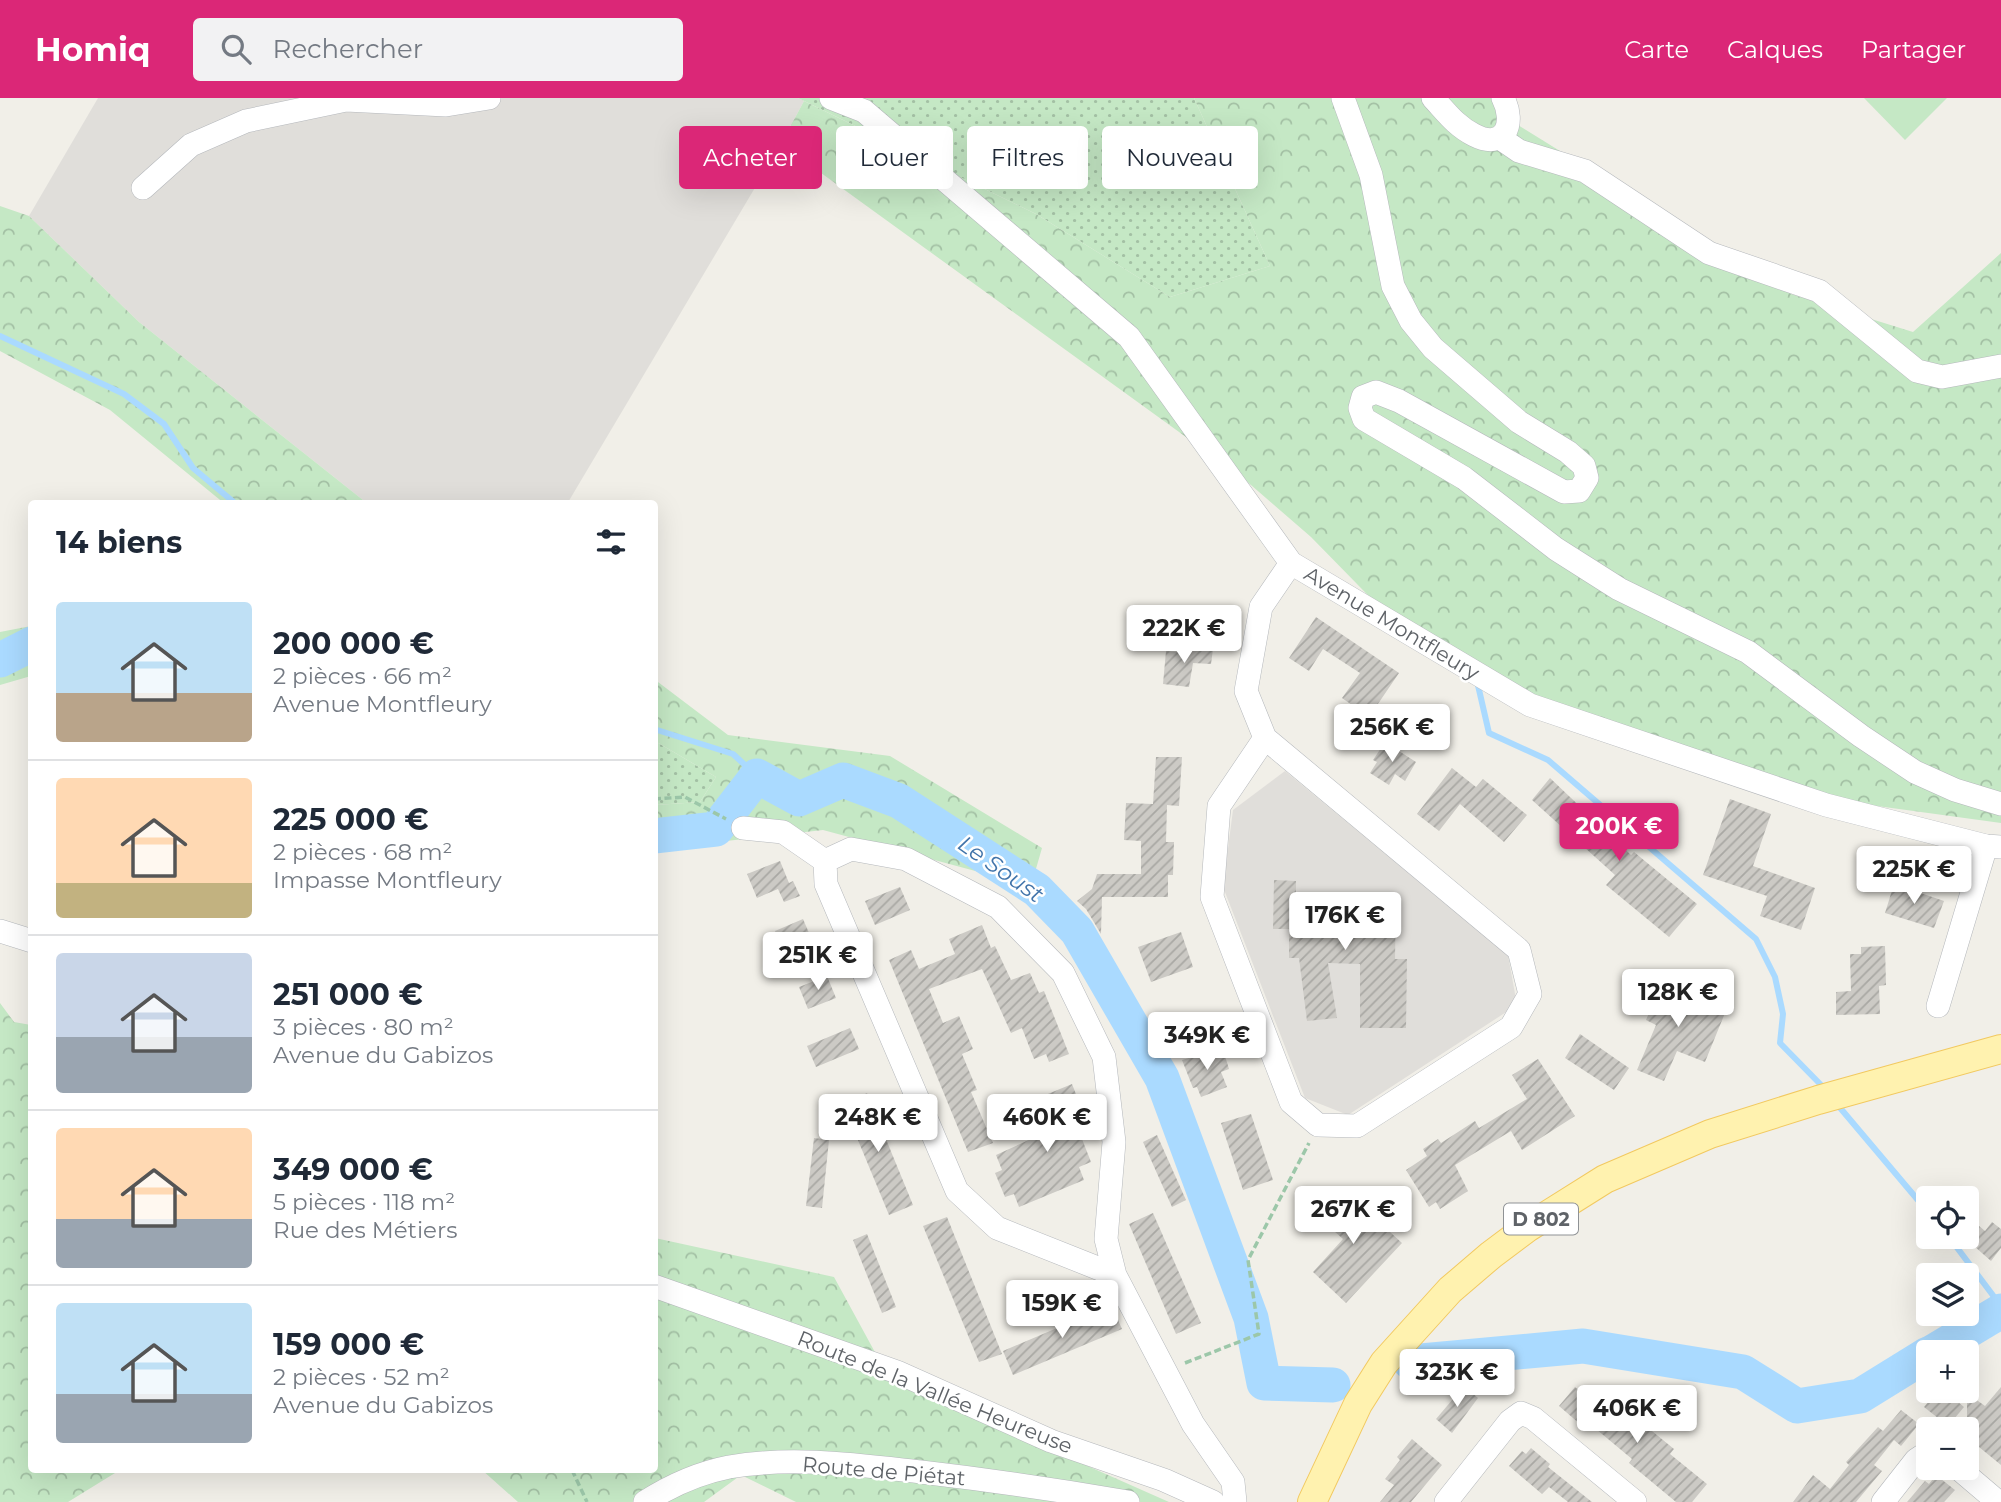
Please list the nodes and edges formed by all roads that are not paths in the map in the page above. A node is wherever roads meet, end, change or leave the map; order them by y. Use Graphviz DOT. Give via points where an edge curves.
graph roads {
  1 [pos="489,98"];
  2 [pos="831,98"];
  3 [pos="1343,98"];
  4 [pos="1433,98"];
  5 [pos="1503,98"];
  6 [pos="1500,138"];
  7 [pos="143,188"];
  8 [pos="2001,366"];
  9 [pos="1291,563"];
  10 [pos="1265,738"];
  11 [pos="2001,804"];
  12 [pos="743,828"];
  13 [pos="1994,846"];
  14 [pos="825,860"];
  15 [pos="0,931"];
  16 [pos="28,940"];
  17 [pos="1938,1006"];
  18 [pos="2001,1049"];
  19 [pos="1115,1275"];
  20 [pos="658,1287"];
  21 [pos="1340,1440"];
  22 [pos="1916,1460"];
  23 [pos="1972,1480"];
  24 [pos="645,1502"];
  25 [pos="1128,1502"];
  26 [pos="1213,1502"];
  27 [pos="1235,1502"];
  28 [pos="1312,1502"];
  29 [pos="1334,1502"];
  30 [pos="1446,1502"];
  31 [pos="1634,1502"];
  32 [pos="1883,1502"];
  33 [pos="1998,1502"];
  1 -- 7 [label="street" via="446,105 346,100 246,121 191,145"];
  2 -- 9 [label="street, Avenue Montfleury" via="864,111 1129,337"];
  3 -- 11 [label="street" via="1371,175 1393,286 1412,321 1433,348 1519,422 1584,466 1587,478 1579,491 1564,492 1376,392 1363,397 1364,419 1464,478 1556,550 1748,653 1915,772"];
  4 -- 6 [label="street" via="1457,125 1475,136 1490,141"];
  5 -- 6 [label="street" via="1509,110 1508,129"];
  6 -- 8 [label="street" via="1519,151 1585,171 1709,253 1819,291 1917,371 1942,377"];
  9 -- 10 [label="street" via="1261,607 1247,691"];
  9 -- 13 [label="street, Avenue Montfleury" via="1530,705 1826,805"];
  10 -- 10 [label="street" via="1219,806 1212,897 1291,1102 1318,1125 1357,1126 1511,1027 1530,994 1519,950"];
  12 -- 14 [label="street" via="783,832"];
  13 -- 17 [label="street"];
  14 -- 19 [label="street" via="826,884 957,1191 997,1228"];
  14 -- 19 [label="street" via="851,849 906,859 998,907 1063,973 1104,1058 1114,1142 1106,1239"];
  15 -- 16 [label="street"];
  18 -- 21 [label="main road, D 802" via="1710,1134 1605,1179 1527,1228 1450,1290 1377,1373"];
  19 -- 27 [label="street" via="1193,1424 1233,1482"];
  20 -- 26 [label="street, Route de la Vallée Heureuse" via="897,1372 1051,1441"];
  21 -- 28 [label="main road, D 802"];
  21 -- 29 [label="main road, D 802"];
  22 -- 32 [label="street"];
  23 -- 33 [label="street"];
  24 -- 25 [label="street, Route de Piétat" via="671,1486 728,1468 784,1462 842,1463"];
  30 -- 31 [label="street" via="1521,1413"];
}
